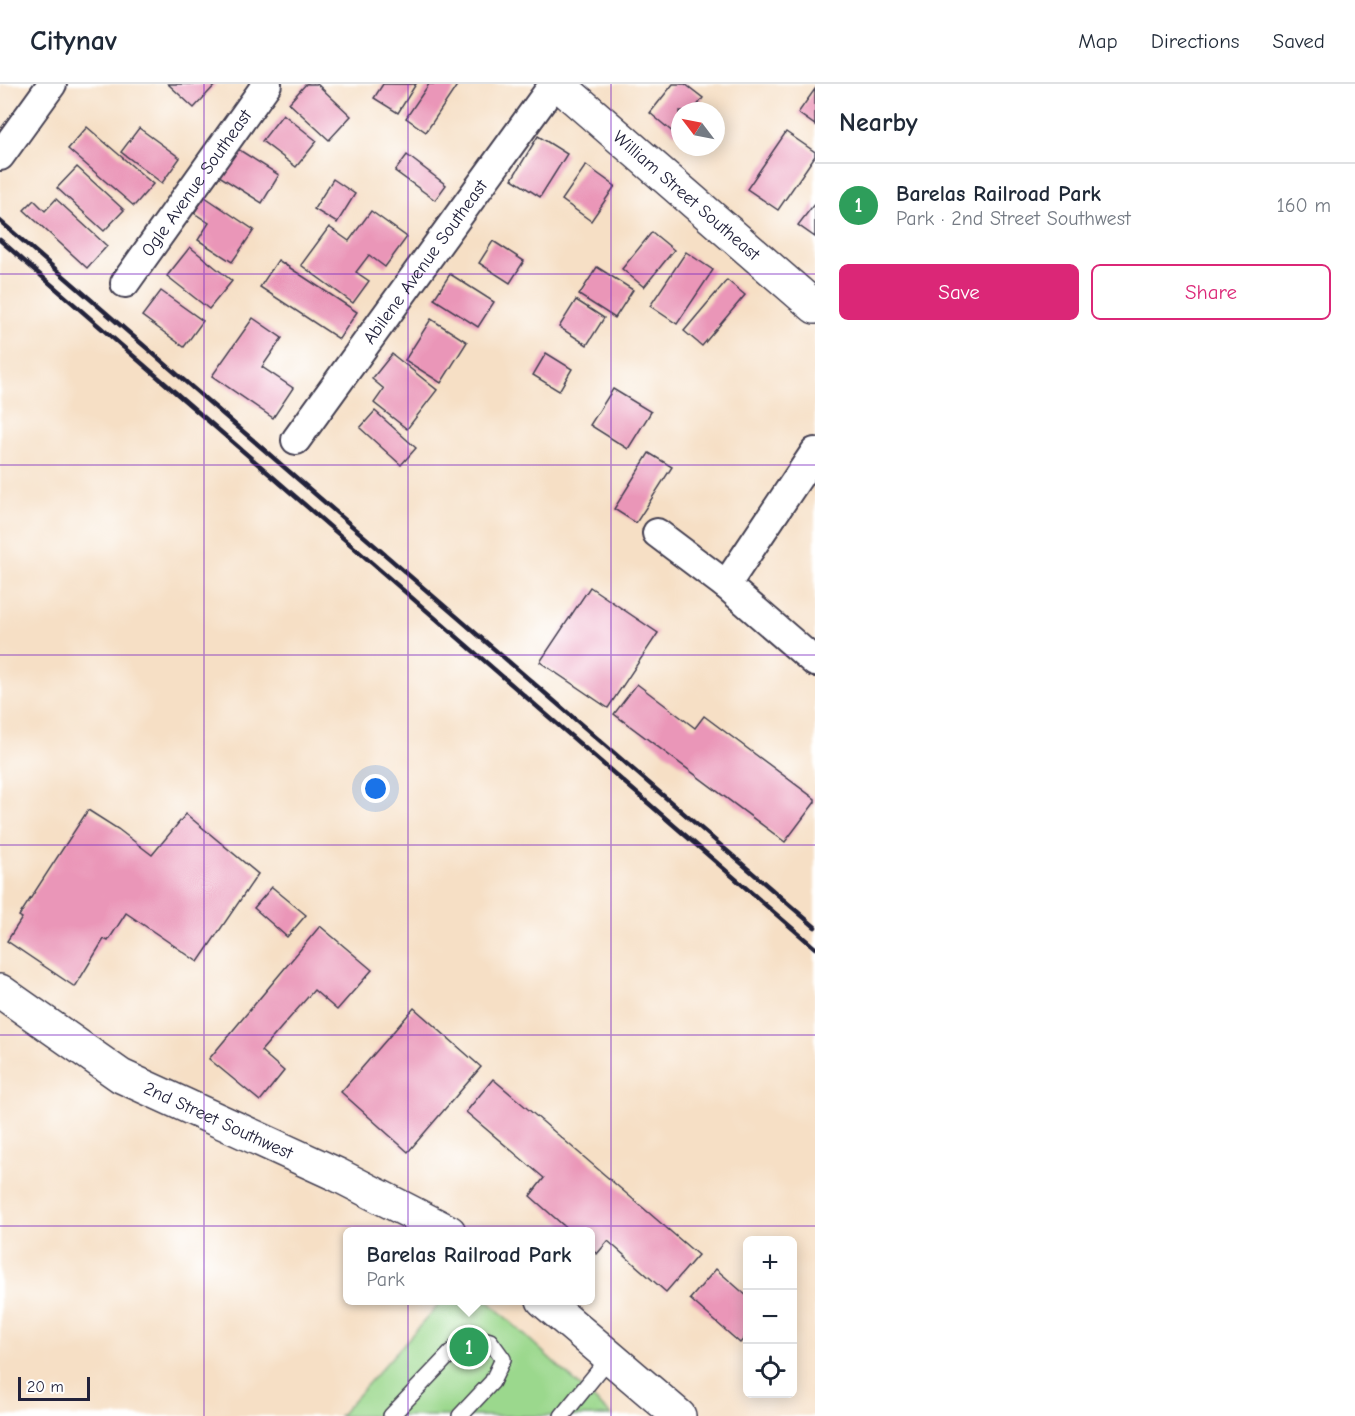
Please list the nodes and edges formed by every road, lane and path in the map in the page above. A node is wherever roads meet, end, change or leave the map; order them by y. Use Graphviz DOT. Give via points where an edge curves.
graph roads {
  1 [pos="52,84"];
  2 [pos="267,84"];
  3 [pos="556,84"];
  4 [pos="0,156"];
  5 [pos="125,283"];
  6 [pos="815,307"];
  7 [pos="297,440"];
  8 [pos="815,452"];
  9 [pos="657,532"];
  10 [pos="726,585"];
  11 [pos="815,662"];
  12 [pos="0,991"];
  13 [pos="439,1227"];
  14 [pos="549,1305"];
  15 [pos="610,1357"];
  16 [pos="391,1416"];
  17 [pos="460,1416"];
  18 [pos="562,1416"];
  19 [pos="680,1416"];
  1 -- 4 [label="street"];
  2 -- 5 [label="street, Ogle Avenue Southeast"];
  3 -- 6 [label="main road, William Street Southeast"];
  3 -- 7 [label="street, Abilene Avenue Southeast"];
  8 -- 10 [label="street"];
  9 -- 10 [label="street"];
  10 -- 11 [label="street"];
  12 -- 13 [label="main road, 2nd Street Southwest" via="121,1077 338,1175"];
  14 -- 15 [label="main road"];
  15 -- 18 [label="lane"];
  15 -- 19 [label="main road"];
  16 -- 17 [label="lane" via="468,1335 490,1341 503,1359 492,1382"];
}
